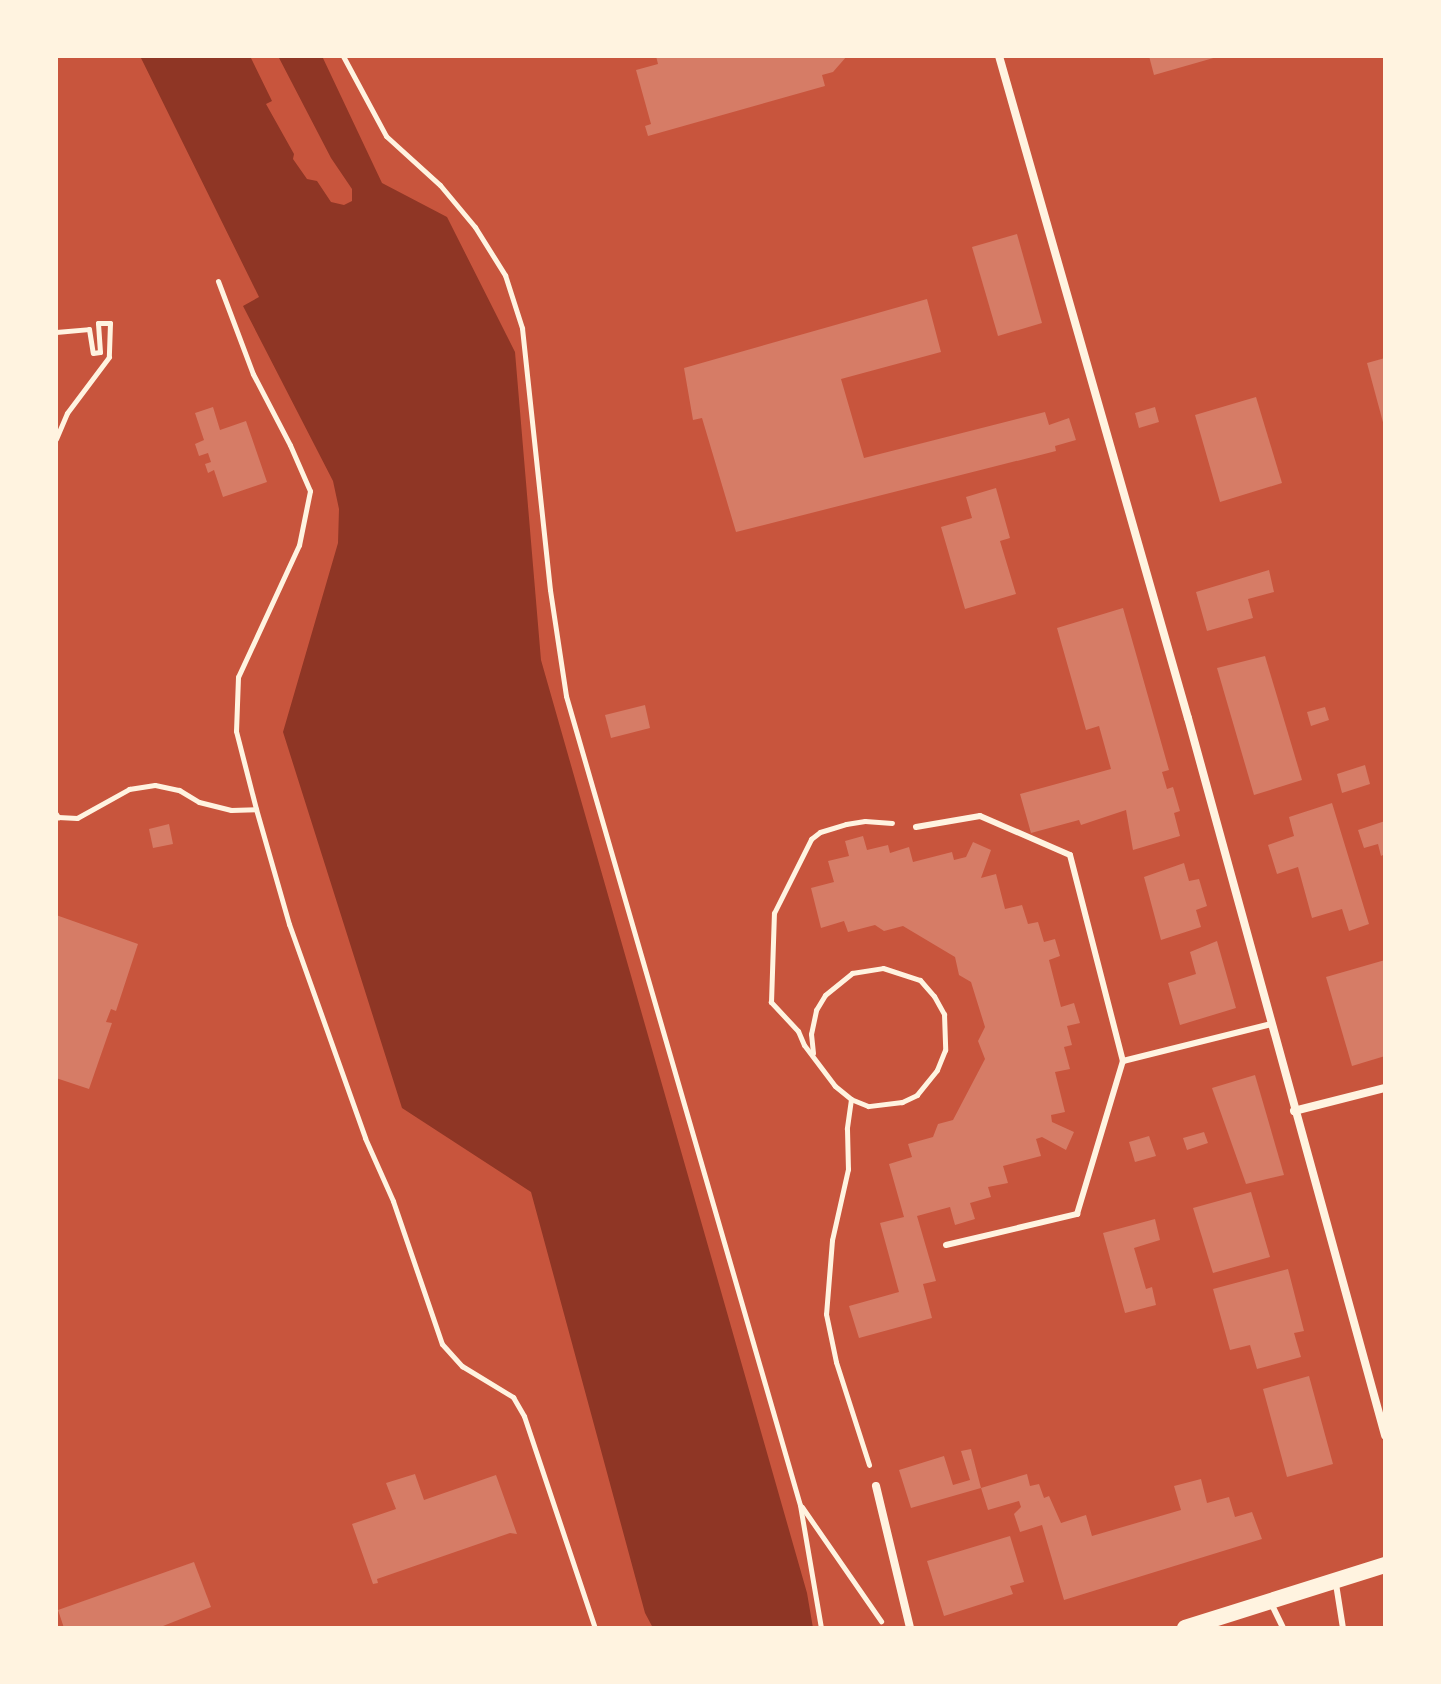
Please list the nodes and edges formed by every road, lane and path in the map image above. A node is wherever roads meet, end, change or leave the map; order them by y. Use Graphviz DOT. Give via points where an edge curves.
graph roads {
  1 [pos="343,56"];
  2 [pos="999,56"];
  3 [pos="218,281"];
  4 [pos="56,332"];
  5 [pos="56,439"];
  6 [pos="256,809"];
  7 [pos="56,814"];
  8 [pos="916,827"];
  9 [pos="1271,1024"];
  10 [pos="813,1053"];
  11 [pos="1123,1061"];
  12 [pos="1385,1088"];
  13 [pos="851,1099"];
  14 [pos="1294,1111"];
  15 [pos="946,1245"];
  16 [pos="1385,1435"];
  17 [pos="876,1486"];
  18 [pos="800,1505"];
  19 [pos="1385,1565"];
  20 [pos="1335,1581"];
  21 [pos="1270,1601"];
  22 [pos="595,1628"];
  23 [pos="821,1628"];
  24 [pos="886,1628"];
  25 [pos="910,1628"];
  26 [pos="1185,1628"];
  27 [pos="1283,1628"];
  28 [pos="1343,1628"];
  1 -- 18 [label="path" via="386,136 440,185 475,227 505,275 522,328 566,696"];
  2 -- 9 [label="street"];
  3 -- 6 [label="path" via="253,374 310,491 299,545 238,677 236,731"];
  4 -- 5 [label="path" via="89,329 93,353 100,352 98,323 110,323 109,357 67,413"];
  6 -- 7 [label="path" via="231,810 155,785 129,789 77,818"];
  6 -- 22 [label="path" via="289,924 442,1344 462,1366 513,1397 524,1416"];
  8 -- 10 [label="path" via="865,821 820,832 790,876 774,913 768,987 771,1002"];
  8 -- 11 [label="lane" via="980,816 1070,855"];
  9 -- 11 [label="lane"];
  9 -- 14 [label="street"];
  10 -- 13 [label="path" via="835,1086"];
  10 -- 13 [label="path" via="816,1010 852,973 899,970 920,980 934,996 947,1032 945,1050 928,1083 902,1102 868,1106"];
  11 -- 15 [label="lane" via="1077,1214"];
  12 -- 14 [label="street"];
  13 -- 17 [label="path" via="848,1169 832,1240 826,1314"];
  14 -- 16 [label="street"];
  17 -- 25 [label="street"];
  18 -- 23 [label="path"];
  18 -- 24 [label="path"];
  19 -- 20 [label="main road"];
  20 -- 21 [label="main road"];
  20 -- 28 [label="lane"];
  21 -- 26 [label="main road"];
  21 -- 27 [label="lane"];
}
